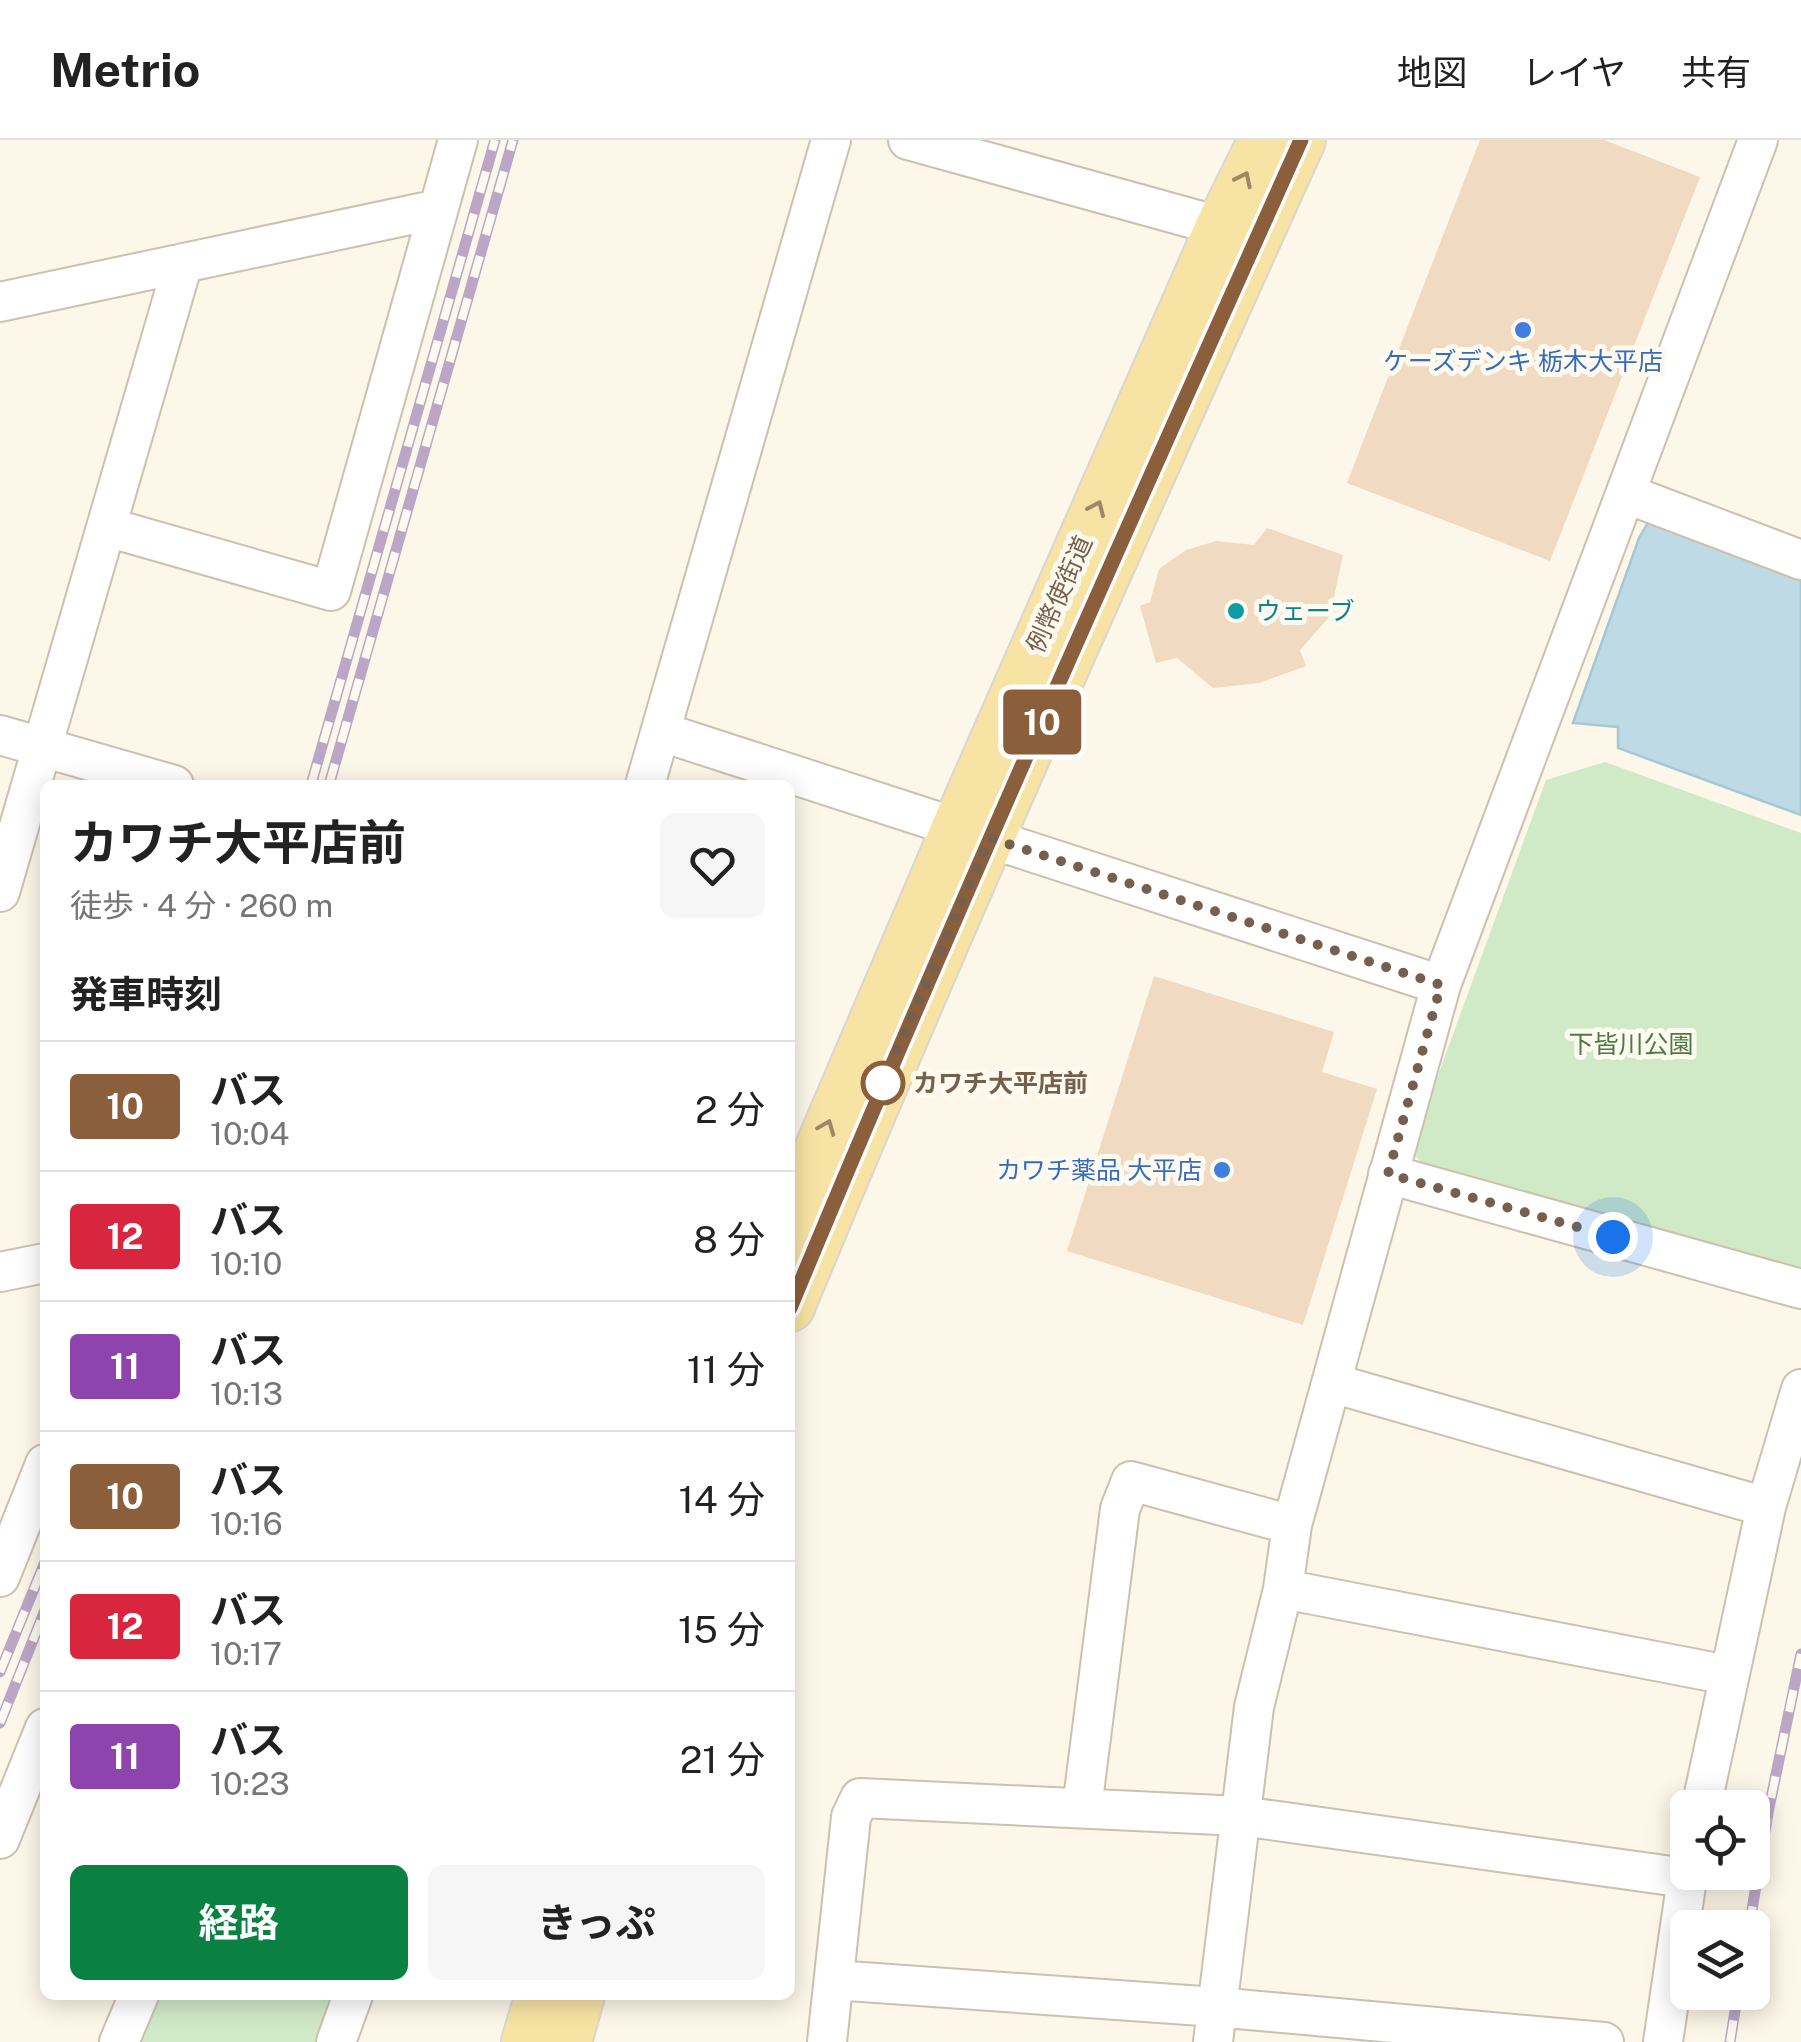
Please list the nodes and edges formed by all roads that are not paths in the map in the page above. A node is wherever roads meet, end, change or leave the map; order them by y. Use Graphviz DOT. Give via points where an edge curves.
graph roads {
  1 [pos="458,140"];
  2 [pos="831,140"];
  3 [pos="908,140"];
  4 [pos="1263,140"];
  5 [pos="1301,140"];
  6 [pos="1758,140"];
  7 [pos="438,208"];
  8 [pos="1239,232"];
  9 [pos="183,263"];
  10 [pos="0,302"];
  11 [pos="1628,494"];
  12 [pos="107,527"];
  13 [pos="1801,560"];
  14 [pos="662,732"];
  15 [pos="0,735"];
  16 [pos="42,747"];
  17 [pos="157,780"];
  18 [pos="647,780"];
  19 [pos="974,832"];
  20 [pos="0,892"];
  21 [pos="1441,985"];
  22 [pos="1388,1174"];
  23 [pos="795,1207"];
  24 [pos="40,1264"];
  25 [pos="0,1272"];
  26 [pos="1801,1290"];
  27 [pos="795,1296"];
  28 [pos="1332,1383"];
  29 [pos="1801,1389"];
  30 [pos="40,1471"];
  31 [pos="16,1504"];
  32 [pos="1766,1507"];
  33 [pos="1292,1525"];
  34 [pos="0,1577"];
  35 [pos="1282,1589"];
  36 [pos="1728,1676"];
  37 [pos="40,1740"];
  38 [pos="1705,1790"];
  39 [pos="1082,1808"];
  40 [pos="1240,1816"];
  41 [pos="0,1839"];
  42 [pos="1670,1873"];
  43 [pos="1685,1890"];
  44 [pos="834,1980"];
  45 [pos="137,2000"];
  46 [pos="351,2000"];
  47 [pos="539,2000"];
  48 [pos="579,2000"];
  49 [pos="1215,2024"];
  50 [pos="120,2042"];
  51 [pos="336,2042"];
  52 [pos="526,2042"];
  53 [pos="567,2042"];
  54 [pos="827,2042"];
  55 [pos="1604,2042"];
  56 [pos="1664,2042"];
  1 -- 7 [label="street"];
  2 -- 14 [label="street"];
  3 -- 8 [label="street"];
  8 -- 4 [label="main road, 例幣使街道, one-way"];
  5 -- 8 [label="main road, 例幣使街道"];
  6 -- 11 [label="street"];
  7 -- 9 [label="street"];
  7 -- 12 [label="street" via="330,591"];
  8 -- 19 [label="main road, 例幣使街道"];
  9 -- 10 [label="street"];
  9 -- 12 [label="street"];
  11 -- 13 [label="street"];
  11 -- 21 [label="street"];
  12 -- 16 [label="street"];
  14 -- 18 [label="street"];
  14 -- 19 [label="street"];
  15 -- 16 [label="street"];
  16 -- 17 [label="street"];
  16 -- 20 [label="street"];
  19 -- 21 [label="street"];
  23 -- 19 [label="main road, 例幣使街道, one-way"];
  19 -- 27 [label="main road, 例幣使街道"];
  21 -- 22 [label="street"];
  22 -- 26 [label="street"];
  22 -- 28 [label="street"];
  24 -- 25 [label="street"];
  28 -- 32 [label="street"];
  28 -- 33 [label="street"];
  29 -- 32 [label="street"];
  30 -- 31 [label="street"];
  31 -- 34 [label="street"];
  32 -- 36 [label="street"];
  33 -- 35 [label="street"];
  33 -- 39 [label="street" via="1131,1480 1120,1509"];
  35 -- 36 [label="street"];
  35 -- 40 [label="street" via="1254,1707"];
  36 -- 38 [label="street"];
  37 -- 41 [label="street"];
  39 -- 40 [label="street"];
  39 -- 44 [label="street" via="860,1798 851,1817"];
  40 -- 42 [label="street"];
  40 -- 49 [label="street"];
  43 -- 56 [label="street"];
  44 -- 49 [label="street"];
  44 -- 54 [label="street"];
  45 -- 50 [label="street"];
  46 -- 51 [label="street"];
  47 -- 52 [label="main road"];
  48 -- 53 [label="main road"];
  49 -- 55 [label="street"];
}
